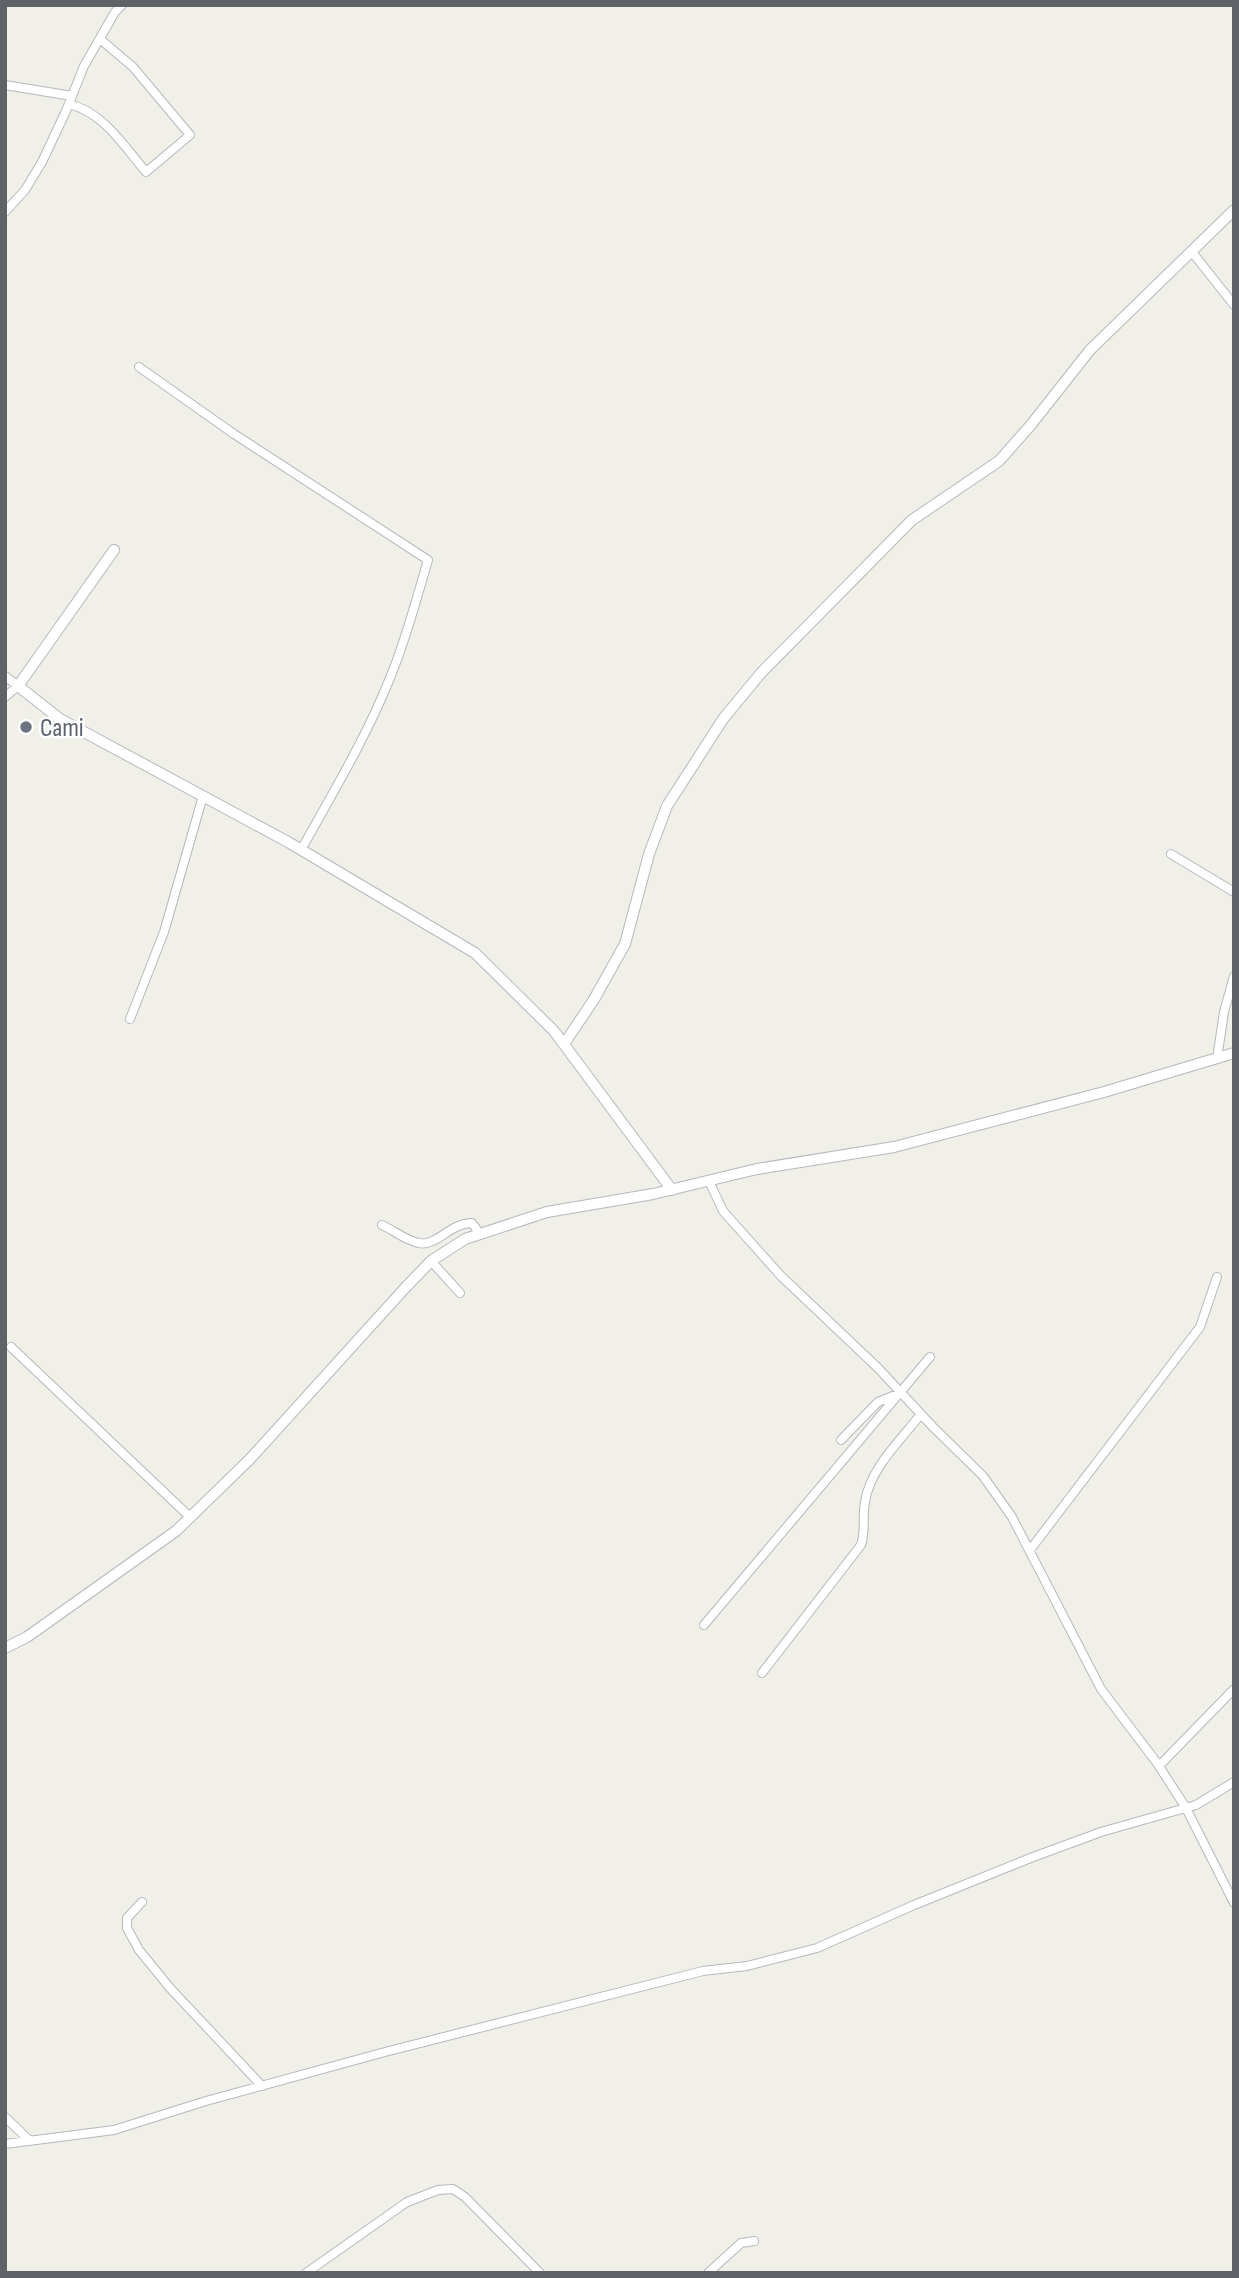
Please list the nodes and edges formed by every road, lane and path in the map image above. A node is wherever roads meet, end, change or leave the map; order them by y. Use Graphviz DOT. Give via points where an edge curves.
graph roads {
  1 [pos="122,5"];
  2 [pos="100,39"];
  3 [pos="5,85"];
  4 [pos="71,100"];
  5 [pos="1234,210"];
  6 [pos="5,212"];
  7 [pos="1192,252"];
  8 [pos="1234,304"];
  9 [pos="139,367"];
  10 [pos="114,550"];
  11 [pos="5,676"];
  12 [pos="18,686"];
  13 [pos="5,697"];
  14 [pos="203,796"];
  15 [pos="301,850"];
  16 [pos="1171,854"];
  17 [pos="1234,892"];
  18 [pos="1234,976"];
  19 [pos="130,1019"];
  20 [pos="564,1044"];
  21 [pos="1234,1054"];
  22 [pos="1217,1059"];
  23 [pos="709,1181"];
  24 [pos="672,1190"];
  25 [pos="382,1224"];
  26 [pos="480,1234"];
  27 [pos="431,1261"];
  28 [pos="1217,1277"];
  29 [pos="460,1293"];
  30 [pos="11,1346"];
  31 [pos="930,1357"];
  32 [pos="901,1392"];
  33 [pos="921,1414"];
  34 [pos="841,1440"];
  35 [pos="190,1517"];
  36 [pos="1030,1550"];
  37 [pos="704,1625"];
  38 [pos="5,1648"];
  39 [pos="762,1673"];
  40 [pos="1234,1689"];
  41 [pos="1159,1766"];
  42 [pos="1234,1782"];
  43 [pos="1186,1808"];
  44 [pos="142,1902"];
  45 [pos="1234,1903"];
  46 [pos="262,2086"];
  47 [pos="5,2117"];
  48 [pos="29,2140"];
  49 [pos="5,2144"];
  50 [pos="754,2241"];
  51 [pos="306,2273"];
  52 [pos="540,2273"];
  53 [pos="708,2273"];
  1 -- 2 [label="street"];
  2 -- 4 [label="street"];
  2 -- 4 [label="street" via="134,67 190,135 146,172 96,115"];
  3 -- 4 [label="street"];
  4 -- 6 [label="street" via="42,162"];
  5 -- 7 [label="street"];
  7 -- 8 [label="street"];
  7 -- 20 [label="street" via="1090,350 999,461 912,520 761,673 723,719 667,806 625,944"];
  9 -- 15 [label="street" via="234,435 428,560 390,679"];
  10 -- 12 [label="street"];
  11 -- 12 [label="street"];
  12 -- 13 [label="street"];
  12 -- 14 [label="street" via="60,719"];
  14 -- 15 [label="street"];
  14 -- 19 [label="street" via="164,932"];
  15 -- 20 [label="street" via="475,953"];
  16 -- 17 [label="street"];
  18 -- 22 [label="street"];
  20 -- 24 [label="street"];
  21 -- 22 [label="street"];
  22 -- 23 [label="street" via="894,1147"];
  23 -- 24 [label="street"];
  23 -- 32 [label="street" via="723,1211 749,1242"];
  24 -- 26 [label="street" via="547,1212"];
  25 -- 26 [label="street" via="419,1243 431,1242 460,1223 472,1223"];
  26 -- 27 [label="street"];
  27 -- 29 [label="street"];
  27 -- 35 [label="street" via="258,1450"];
  28 -- 36 [label="street" via="1200,1327"];
  30 -- 35 [label="street"];
  31 -- 32 [label="street"];
  32 -- 33 [label="street"];
  32 -- 34 [label="street" via="878,1402"];
  32 -- 37 [label="street"];
  33 -- 36 [label="street" via="983,1476"];
  33 -- 39 [label="street" via="872,1479 864,1503 861,1545"];
  35 -- 38 [label="street"];
  36 -- 41 [label="street" via="1101,1689"];
  40 -- 41 [label="street"];
  41 -- 43 [label="street"];
  42 -- 43 [label="street"];
  43 -- 45 [label="street"];
  43 -- 46 [label="street" via="1033,1857 817,1948 747,1966 703,1971"];
  44 -- 46 [label="street" via="127,1918 139,1951"];
  46 -- 48 [label="street" via="114,2130"];
  47 -- 48 [label="street"];
  48 -- 49 [label="street"];
  50 -- 53 [label="street" via="741,2243"];
  51 -- 52 [label="street" via="407,2202 453,2189"];
}
